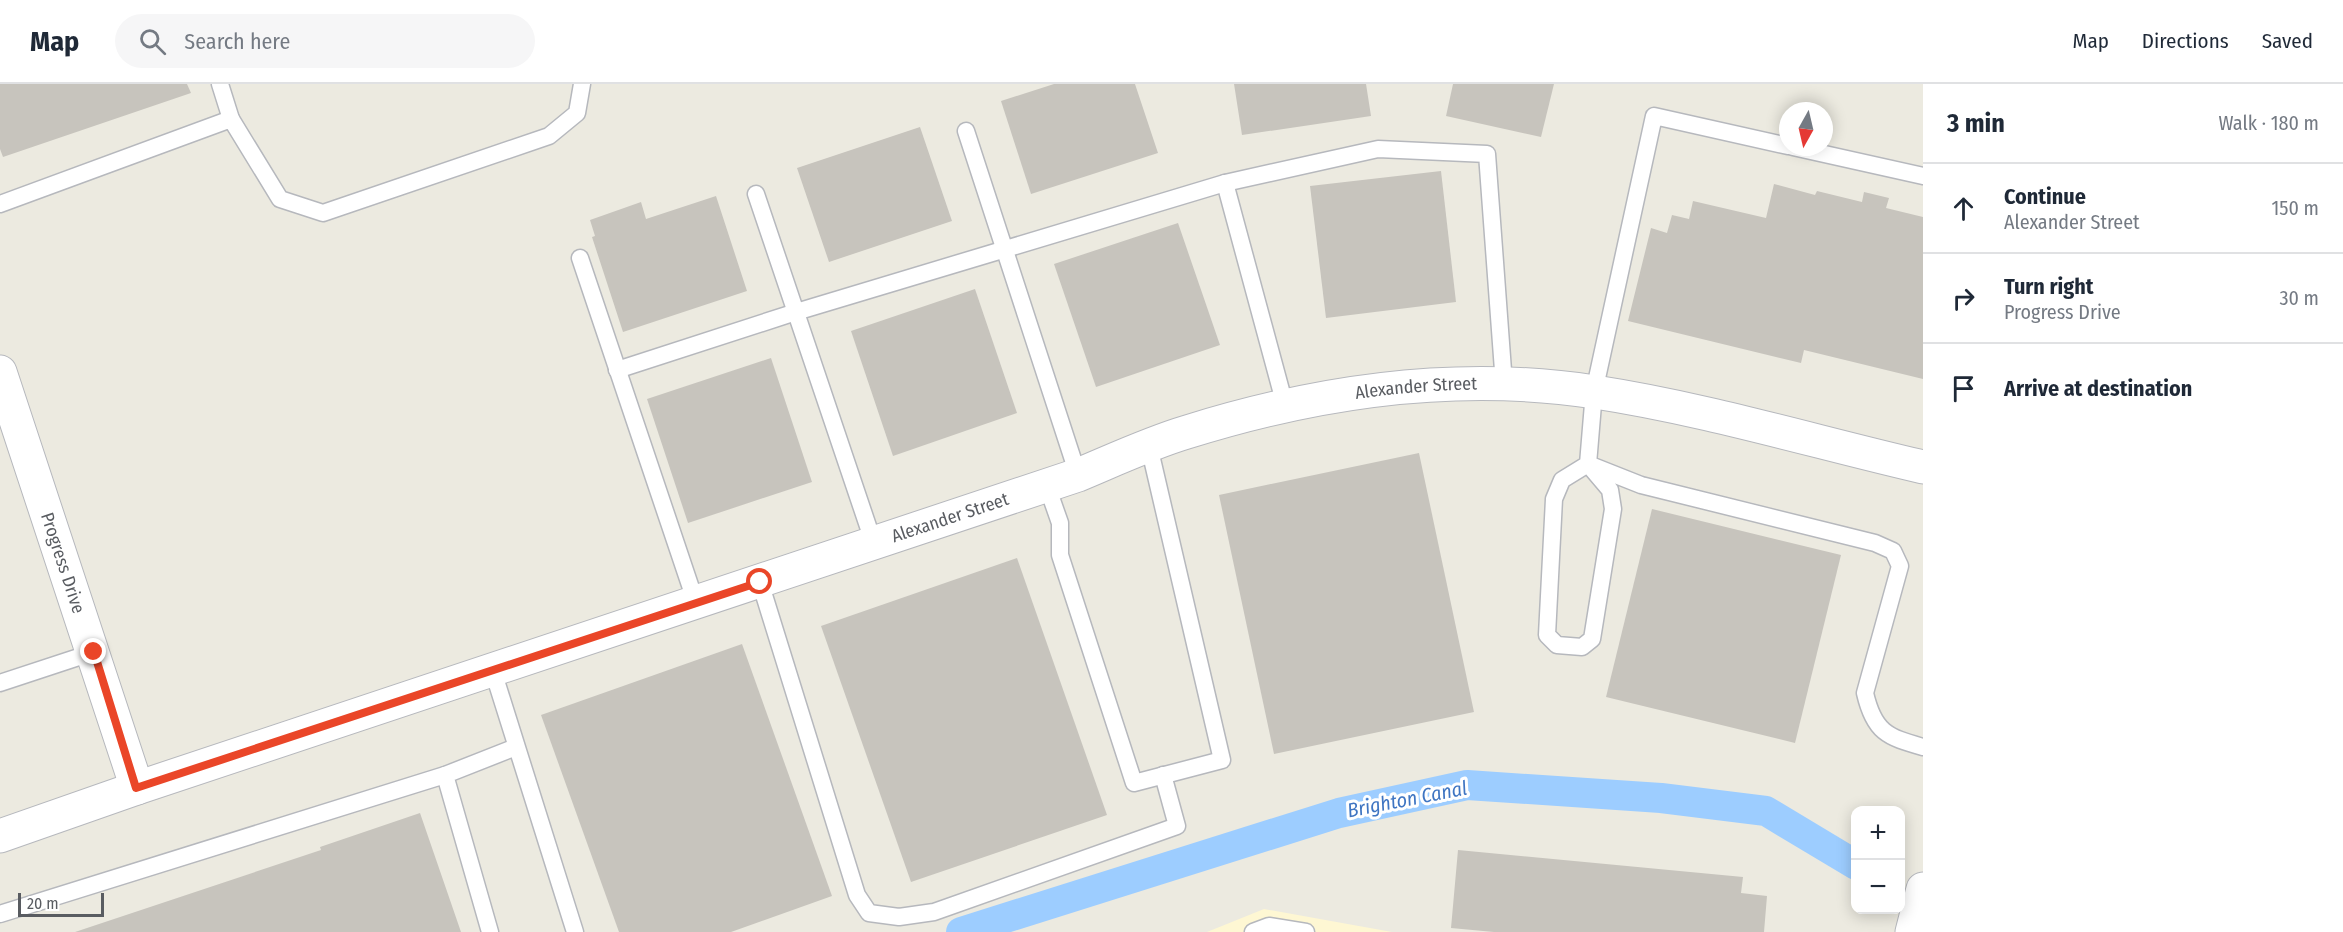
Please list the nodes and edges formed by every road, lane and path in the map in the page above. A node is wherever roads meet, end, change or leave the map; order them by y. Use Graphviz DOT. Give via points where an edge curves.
graph roads {
  1 [pos="220,84"];
  2 [pos="582,84"];
  3 [pos="231,119"];
  4 [pos="966,131"];
  5 [pos="1779,144"];
  6 [pos="1833,156"];
  7 [pos="1923,176"];
  8 [pos="1225,183"];
  9 [pos="756,194"];
  10 [pos="0,204"];
  11 [pos="1006,250"];
  12 [pos="579,258"];
  13 [pos="796,312"];
  14 [pos="617,370"];
  15 [pos="0,372"];
  16 [pos="1504,384"];
  17 [pos="1594,392"];
  18 [pos="1285,405"];
  19 [pos="1149,446"];
  20 [pos="1588,464"];
  21 [pos="1923,468"];
  22 [pos="1078,475"];
  23 [pos="1047,486"];
  24 [pos="874,544"];
  25 [pos="760,582"];
  26 [pos="696,603"];
  27 [pos="94,652"];
  28 [pos="493,671"];
  29 [pos="0,683"];
  30 [pos="516,747"];
  31 [pos="1923,747"];
  32 [pos="445,775"];
  33 [pos="1163,775"];
  34 [pos="136,788"];
  35 [pos="0,836"];
  36 [pos="1923,889"];
  37 [pos="0,914"];
  38 [pos="490,932"];
  39 [pos="575,932"];
  40 [pos="1253,932"];
  41 [pos="1305,932"];
  42 [pos="1912,932"];
  1 -- 3 [label="lane"];
  2 -- 3 [label="lane" via="578,113 549,136 323,213 280,199"];
  3 -- 10 [label="lane"];
  4 -- 11 [label="lane"];
  5 -- 17 [label="lane" via="1654,116"];
  6 -- 7 [label="lane"];
  8 -- 11 [label="lane"];
  8 -- 16 [label="lane" via="1378,149 1487,154"];
  8 -- 18 [label="lane"];
  9 -- 13 [label="lane"];
  11 -- 13 [label="lane"];
  11 -- 22 [label="lane"];
  12 -- 14 [label="lane"];
  13 -- 14 [label="lane"];
  13 -- 24 [label="lane"];
  14 -- 26 [label="lane"];
  15 -- 27 [label="street, Progress Drive"];
  16 -- 17 [label="street, Alexander Street"];
  16 -- 18 [label="street, Alexander Street" via="1452,384 1327,396"];
  17 -- 20 [label="lane"];
  17 -- 21 [label="street, Alexander Street"];
  18 -- 19 [label="street, Alexander Street"];
  19 -- 22 [label="street, Alexander Street"];
  19 -- 33 [label="lane" via="1222,760"];
  20 -- 20 [label="lane" via="1610,490 1613,509 1592,639 1582,647 1557,645 1547,635 1554,499 1562,480"];
  20 -- 31 [label="lane" via="1641,485 1875,543 1893,551 1900,566 1865,693 1869,712 1880,729 1891,738"];
  22 -- 23 [label="street, Alexander Street"];
  23 -- 24 [label="street, Alexander Street"];
  23 -- 33 [label="lane" via="1060,523 1060,555 1134,783"];
  24 -- 25 [label="street, Alexander Street"];
  25 -- 26 [label="street, Alexander Street"];
  25 -- 33 [label="lane" via="856,896 869,913 899,917 934,912 1177,826"];
  26 -- 28 [label="street, Alexander Street"];
  27 -- 29 [label="lane"];
  27 -- 34 [label="street, Progress Drive"];
  28 -- 30 [label="lane"];
  28 -- 34 [label="street, Alexander Street"];
  30 -- 32 [label="lane"];
  30 -- 39 [label="lane"];
  32 -- 37 [label="lane"];
  32 -- 38 [label="lane"];
  34 -- 35 [label="street, Alexander Street"];
  36 -- 42 [label="street"];
  40 -- 41 [label="lane" via="1269,926"];
}
